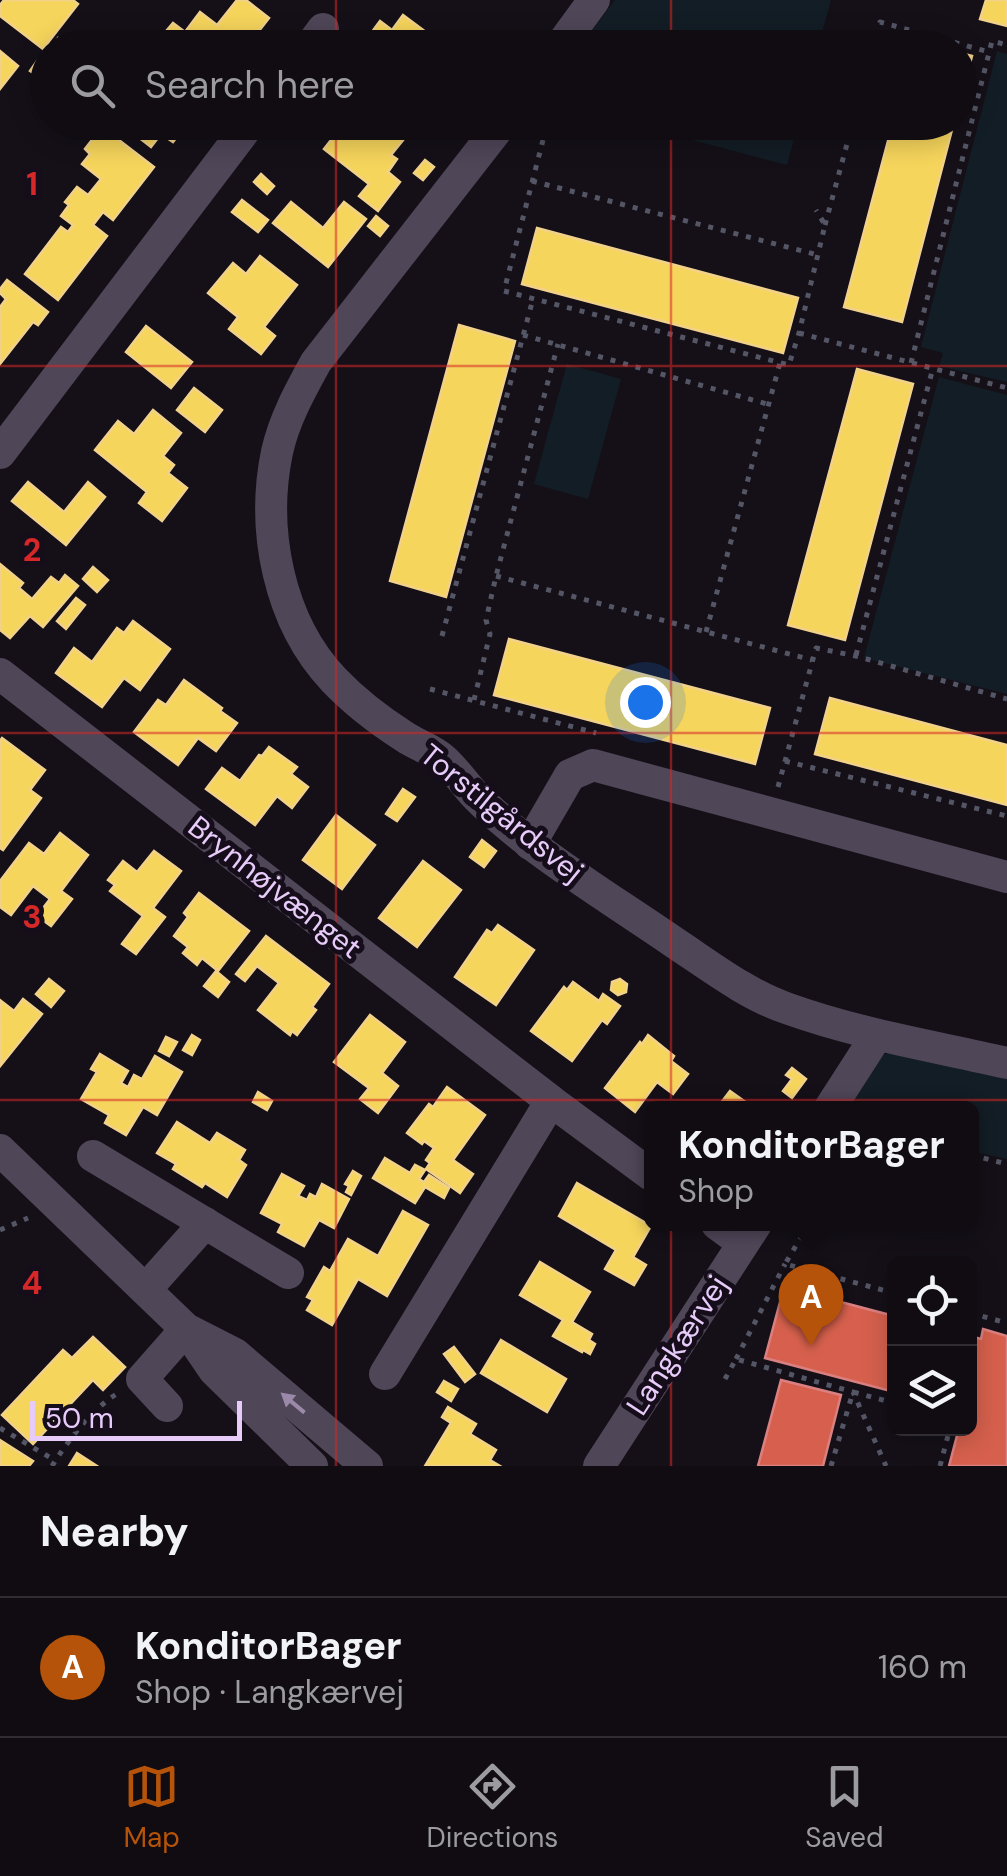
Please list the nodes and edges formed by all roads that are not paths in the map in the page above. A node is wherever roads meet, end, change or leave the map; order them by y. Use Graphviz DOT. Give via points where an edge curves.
graph roads {
  1 [pos="594,0"];
  2 [pos="572,30"];
  3 [pos="238,140"];
  4 [pos="489,140"];
  5 [pos="0,452"];
  6 [pos="0,674"];
  7 [pos="530,844"];
  8 [pos="1007,877"];
  9 [pos="877,1036"];
  10 [pos="1007,1063"];
  11 [pos="551,1100"];
  12 [pos="835,1101"];
  13 [pos="0,1150"];
  14 [pos="93,1156"];
  15 [pos="644,1170"];
  16 [pos="205,1223"];
  17 [pos="738,1231"];
  18 [pos="288,1273"];
  19 [pos="146,1289"];
  20 [pos="186,1329"];
  21 [pos="385,1374"];
  22 [pos="167,1406"];
  23 [pos="312,1466"];
  24 [pos="367,1466"];
  25 [pos="599,1466"];
  1 -- 2 [label="street"];
  3 -- 5 [label="street"];
  4 -- 7 [label="street, Torstilgårdsvej" via="316,362 296,397 277,450 271,526 284,592 332,678 366,709 442,758"];
  6 -- 11 [label="street, Brynhøjvænget"];
  7 -- 8 [label="street" via="570,776 594,764"];
  7 -- 9 [label="street, Torstilgårdsvej" via="729,979 783,1008"];
  9 -- 10 [label="street"];
  9 -- 12 [label="street"];
  11 -- 15 [label="street, Brynhøjvænget"];
  11 -- 21 [label="street"];
  13 -- 19 [label="street"];
  14 -- 16 [label="street"];
  16 -- 18 [label="street"];
  16 -- 19 [label="street"];
  17 -- 25 [label="street, Langkærvej"];
  19 -- 20 [label="street"];
  20 -- 22 [label="street" via="142,1379"];
  20 -- 23 [label="street" via="214,1370"];
  24 -- 20 [label="street, one-way" via="235,1354"];
}
